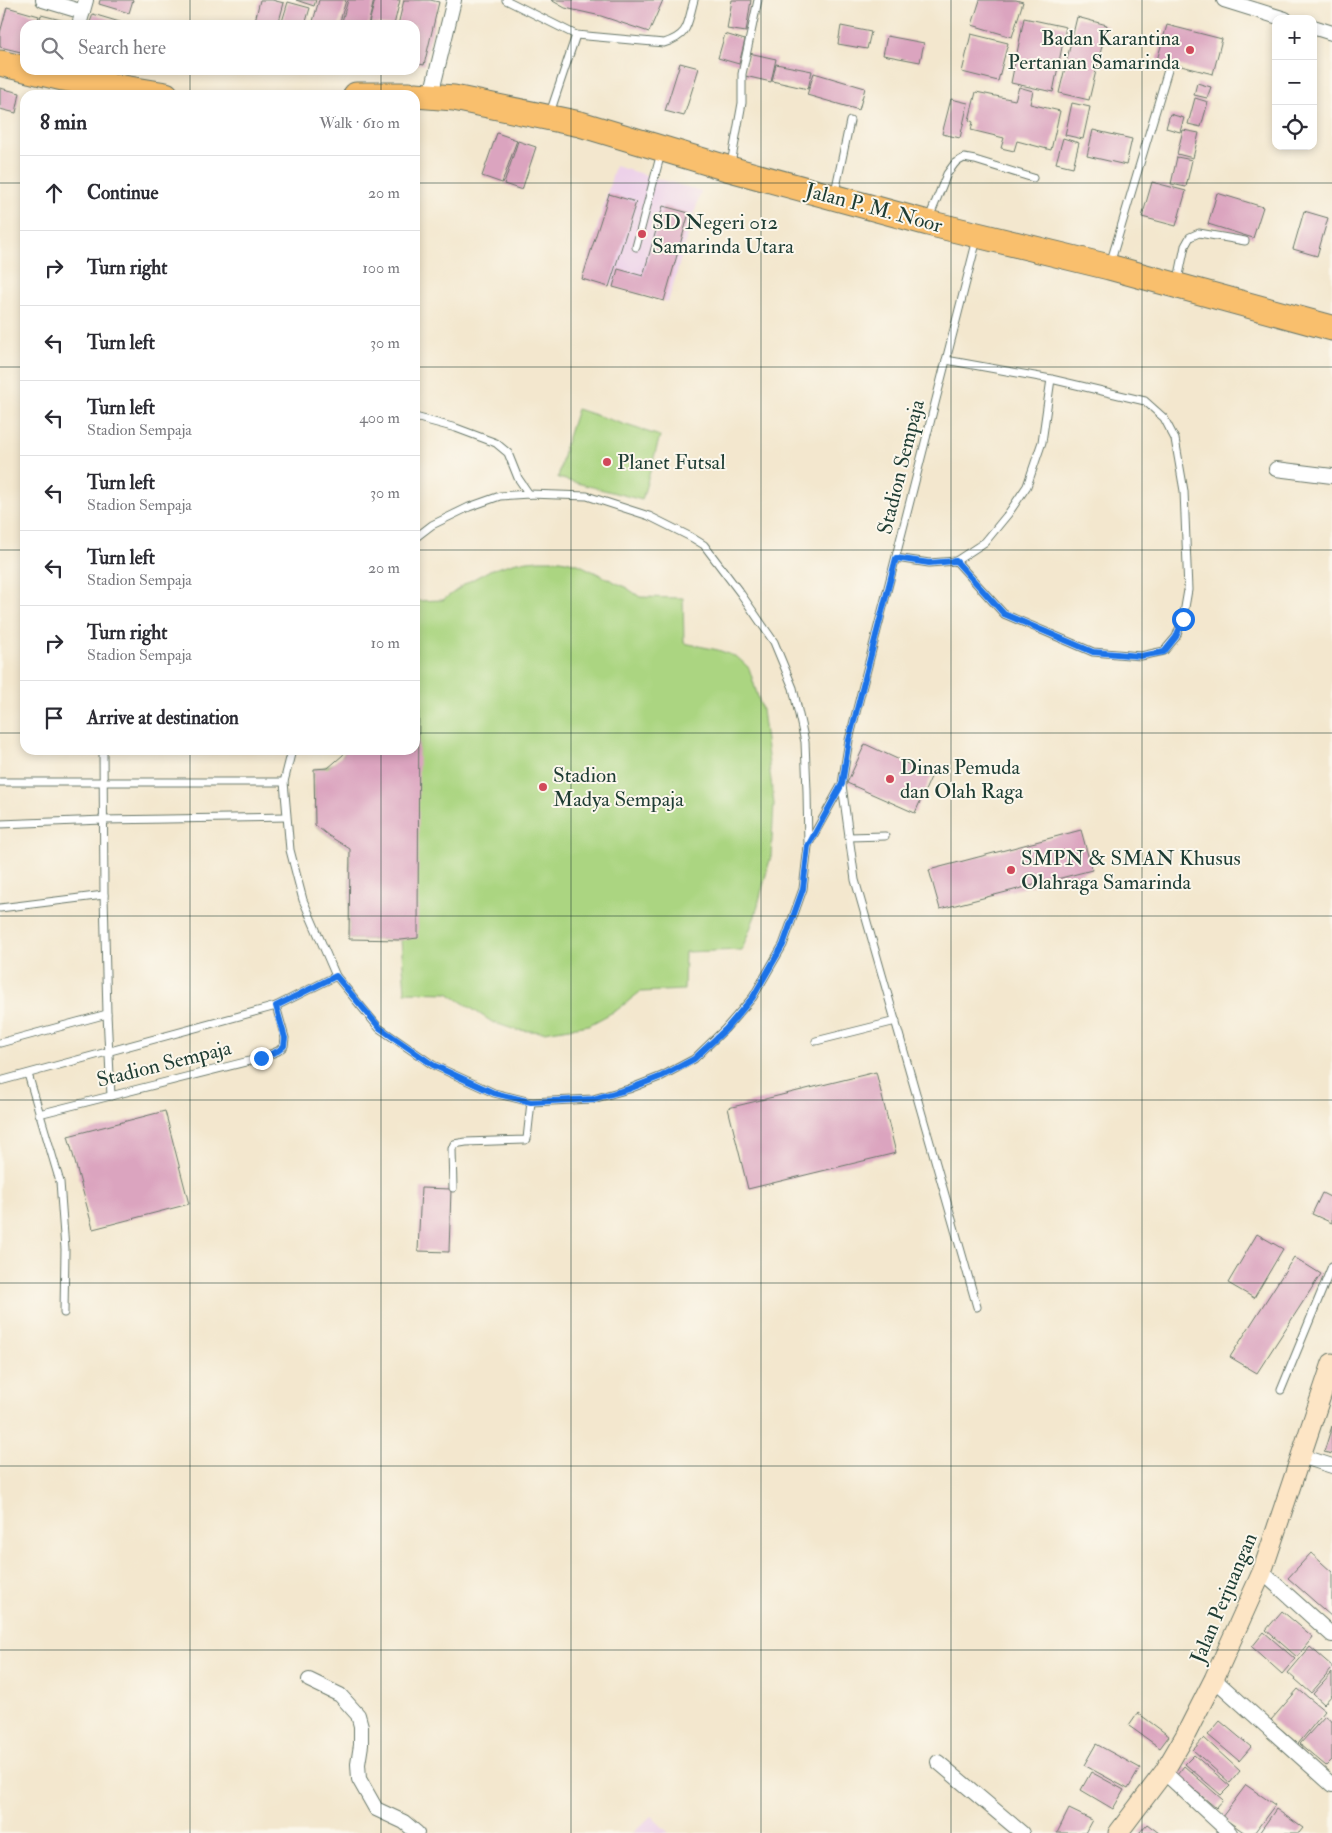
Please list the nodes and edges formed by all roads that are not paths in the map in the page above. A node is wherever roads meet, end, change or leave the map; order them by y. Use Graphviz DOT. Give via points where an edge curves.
graph roads {
  1 [pos="43,0"];
  2 [pos="454,0"];
  3 [pos="506,0"];
  4 [pos="694,0"];
  5 [pos="758,0"];
  6 [pos="1224,0"];
  7 [pos="82,12"];
  8 [pos="1272,15"];
  9 [pos="1317,28"];
  10 [pos="1332,33"];
  11 [pos="576,35"];
  12 [pos="0,63"];
  13 [pos="20,68"];
  14 [pos="1168,70"];
  15 [pos="69,75"];
  16 [pos="142,90"];
  17 [pos="420,90"];
  18 [pos="420,95"];
  19 [pos="548,118"];
  20 [pos="850,121"];
  21 [pos="662,148"];
  22 [pos="730,169"];
  23 [pos="1032,178"];
  24 [pos="834,197"];
  25 [pos="928,223"];
  26 [pos="978,236"];
  27 [pos="1245,240"];
  28 [pos="636,247"];
  29 [pos="1109,267"];
  30 [pos="1176,286"];
  31 [pos="1332,328"];
  32 [pos="946,360"];
  33 [pos="1051,379"];
  34 [pos="420,418"];
  35 [pos="1276,469"];
  36 [pos="1332,476"];
  37 [pos="529,494"];
  38 [pos="420,534"];
  39 [pos="896,558"];
  40 [pos="956,561"];
  41 [pos="103,755"];
  42 [pos="291,755"];
  43 [pos="0,782"];
  44 [pos="104,782"];
  45 [pos="284,782"];
  46 [pos="842,784"];
  47 [pos="286,817"];
  48 [pos="104,820"];
  49 [pos="0,824"];
  50 [pos="884,836"];
  51 [pos="849,837"];
  52 [pos="808,846"];
  53 [pos="104,895"];
  54 [pos="0,908"];
  55 [pos="336,976"];
  56 [pos="276,1006"];
  57 [pos="107,1014"];
  58 [pos="896,1021"];
  59 [pos="816,1041"];
  60 [pos="0,1043"];
  61 [pos="109,1050"];
  62 [pos="28,1074"];
  63 [pos="0,1081"];
  64 [pos="111,1096"];
  65 [pos="531,1102"];
  66 [pos="39,1114"];
  67 [pos="452,1188"];
  68 [pos="1332,1266"];
  69 [pos="978,1308"];
  70 [pos="64,1312"];
  71 [pos="1332,1363"];
  72 [pos="1281,1390"];
  73 [pos="1301,1456"];
  74 [pos="1332,1466"];
  75 [pos="1262,1572"];
  76 [pos="1332,1636"];
  77 [pos="308,1680"];
  78 [pos="1214,1680"];
  79 [pos="938,1762"];
  80 [pos="1164,1772"];
  81 [pos="1332,1785"];
  82 [pos="417,1833"];
  83 [pos="1022,1833"];
  84 [pos="1118,1833"];
  85 [pos="1230,1833"];
  1 -- 7 [label="street"];
  2 -- 17 [label="street"];
  3 -- 11 [label="lane"];
  4 -- 11 [label="lane" via="685,30 678,38 664,42"];
  5 -- 22 [label="lane" via="740,82 743,95"];
  6 -- 8 [label="street"];
  9 -- 10 [label="street"];
  11 -- 19 [label="lane"];
  12 -- 13 [label="highway"];
  14 -- 29 [label="lane"];
  15 -- 16 [label="highway"];
  18 -- 19 [label="highway, Jalan P. M. Noor" via="454,98"];
  19 -- 21 [label="highway, Jalan P. M. Noor"];
  20 -- 24 [label="lane"];
  21 -- 22 [label="highway, Jalan P. M. Noor"];
  21 -- 28 [label="lane"];
  22 -- 24 [label="highway, Jalan P. M. Noor"];
  23 -- 25 [label="lane" via="964,158 947,174"];
  24 -- 25 [label="highway, Jalan P. M. Noor"];
  25 -- 26 [label="highway, Jalan P. M. Noor"];
  26 -- 29 [label="highway, Jalan P. M. Noor"];
  26 -- 32 [label="lane, Stadion Sempaja"];
  27 -- 30 [label="lane" via="1199,233 1190,237"];
  29 -- 30 [label="highway, Jalan P. M. Noor"];
  30 -- 31 [label="highway, Jalan P. M. Noor"];
  32 -- 33 [label="lane"];
  32 -- 39 [label="lane, Stadion Sempaja"];
  33 -- 40 [label="lane" via="1042,442 1027,486 985,542"];
  33 -- 40 [label="lane" via="1145,401 1164,418 1175,439 1184,491 1188,590 1176,637 1164,652 1140,656 1093,652 1004,614"];
  34 -- 37 [label="lane" via="496,442 508,453"];
  35 -- 36 [label="street"];
  37 -- 38 [label="lane, Stadion Sempaja" via="500,496 469,507"];
  37 -- 52 [label="lane, Stadion Sempaja" via="587,496 650,516 704,545 774,642 794,688 805,742"];
  39 -- 40 [label="lane" via="929,563"];
  39 -- 46 [label="lane, Stadion Sempaja" via="849,740"];
  41 -- 44 [label="lane"];
  42 -- 45 [label="lane, Stadion Sempaja"];
  43 -- 44 [label="lane"];
  44 -- 45 [label="lane"];
  44 -- 48 [label="lane"];
  45 -- 47 [label="lane, Stadion Sempaja"];
  46 -- 51 [label="lane"];
  46 -- 52 [label="lane, Stadion Sempaja"];
  47 -- 48 [label="lane"];
  47 -- 55 [label="lane, Stadion Sempaja" via="290,850 303,900"];
  48 -- 49 [label="lane"];
  48 -- 53 [label="lane"];
  50 -- 51 [label="lane"];
  51 -- 58 [label="lane" via="855,880"];
  52 -- 65 [label="lane, Stadion Sempaja" via="803,889 783,945 753,997 726,1029 694,1059 662,1076 593,1099"];
  53 -- 54 [label="lane"];
  53 -- 57 [label="lane"];
  55 -- 56 [label="lane, Stadion Sempaja"];
  55 -- 65 [label="lane, Stadion Sempaja" via="380,1028 433,1065 494,1093"];
  56 -- 61 [label="lane, Stadion Sempaja"];
  56 -- 64 [label="lane, Stadion Sempaja" via="285,1038 284,1046 278,1051"];
  57 -- 60 [label="lane"];
  57 -- 61 [label="lane"];
  58 -- 59 [label="lane"];
  58 -- 69 [label="lane"];
  61 -- 62 [label="lane, Stadion Sempaja"];
  61 -- 64 [label="lane"];
  62 -- 63 [label="lane, Stadion Sempaja"];
  62 -- 66 [label="lane"];
  64 -- 66 [label="lane, Stadion Sempaja"];
  65 -- 67 [label="lane" via="527,1139 454,1144"];
  66 -- 70 [label="lane" via="60,1182 65,1249"];
  68 -- 72 [label="lane"];
  71 -- 73 [label="street, Jalan Perjuangan"];
  73 -- 74 [label="street"];
  73 -- 75 [label="street, Jalan Perjuangan"];
  75 -- 76 [label="street"];
  75 -- 78 [label="street, Jalan Perjuangan"];
  77 -- 82 [label="street" via="340,1695 358,1715 362,1726 359,1779 376,1809 404,1822"];
  78 -- 80 [label="street, Jalan Perjuangan"];
  78 -- 81 [label="street"];
  79 -- 83 [label="street"];
  80 -- 84 [label="street, Jalan Perjuangan"];
  80 -- 85 [label="street"];
}
